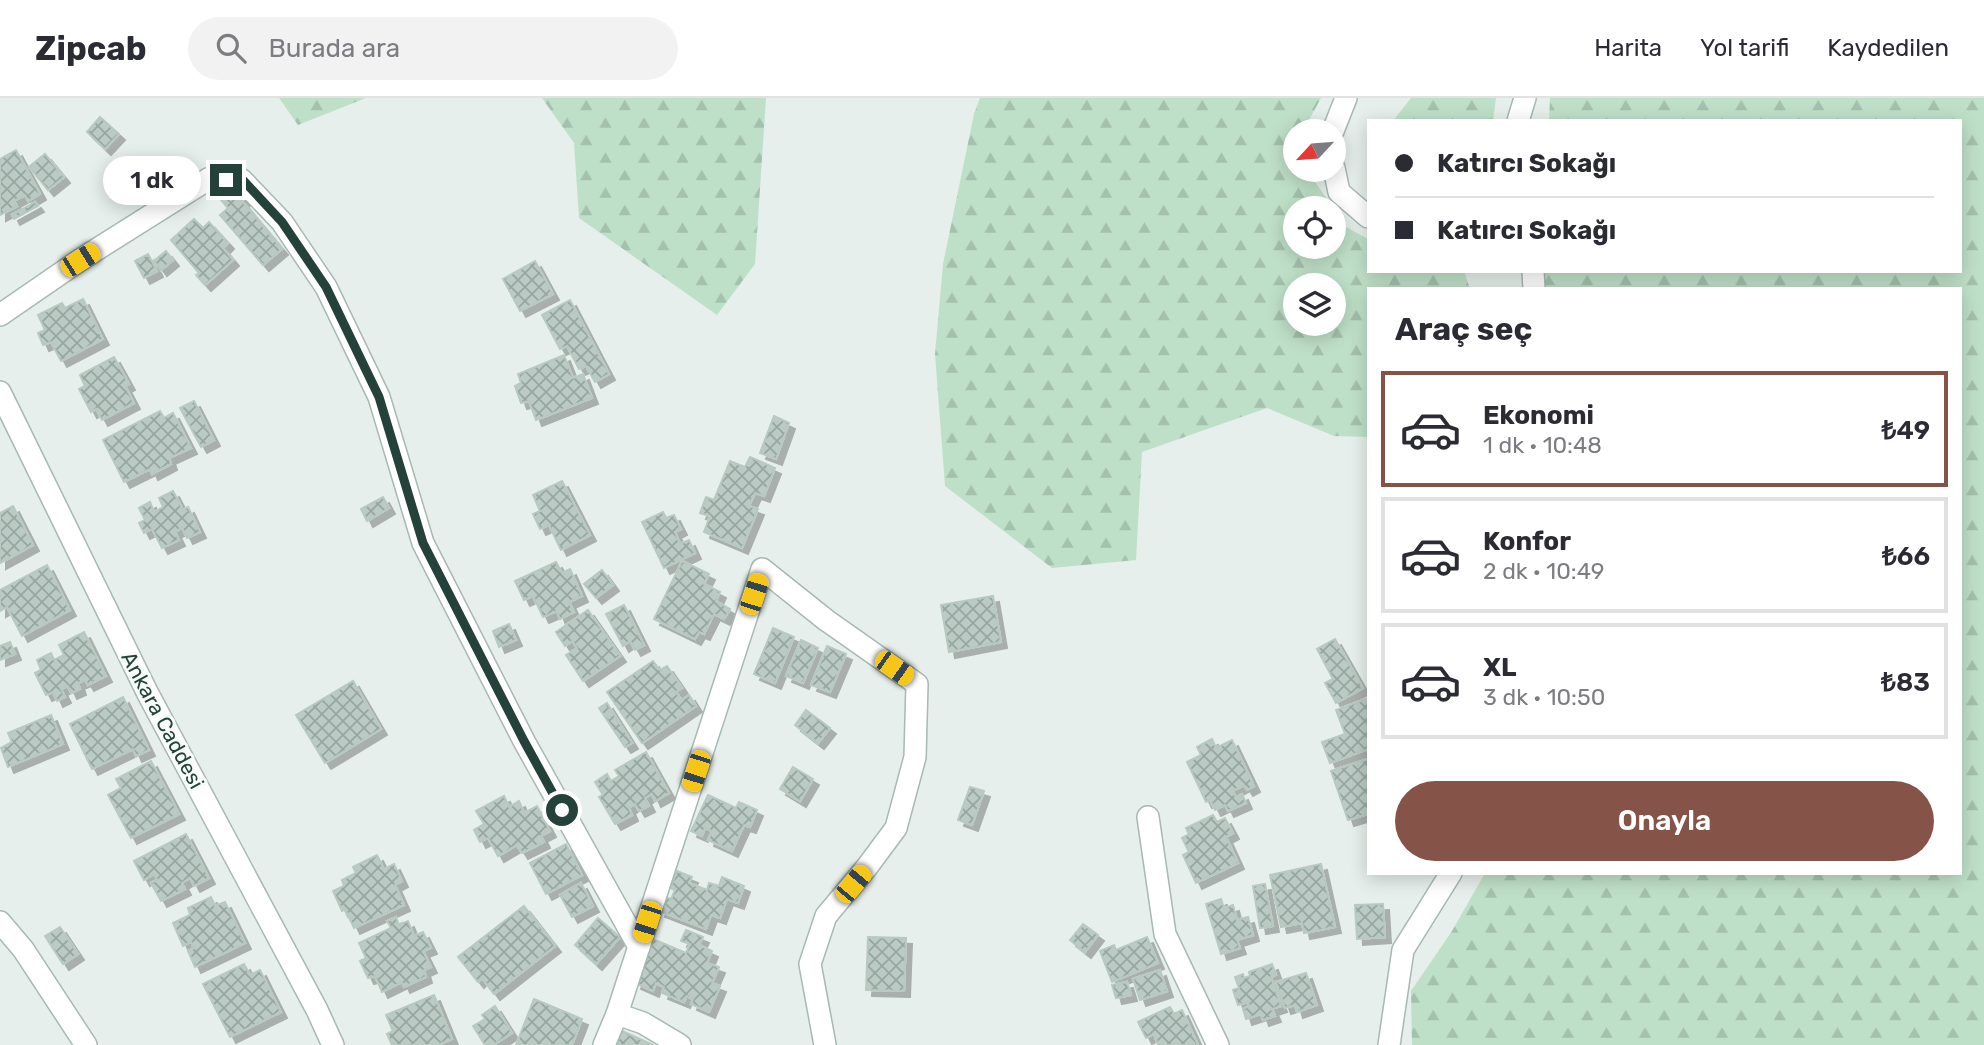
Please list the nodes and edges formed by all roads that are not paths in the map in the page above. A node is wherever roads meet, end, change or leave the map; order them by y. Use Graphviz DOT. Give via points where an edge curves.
graph roads {
  1 [pos="1346,98"];
  2 [pos="1527,98"];
  3 [pos="1338,119"];
  4 [pos="1519,119"];
  5 [pos="1530,119"];
  6 [pos="1337,182"];
  7 [pos="1367,216"];
  8 [pos="0,314"];
  9 [pos="0,391"];
  10 [pos="1148,817"];
  11 [pos="1450,875"];
  12 [pos="0,922"];
  13 [pos="639,947"];
  14 [pos="617,1014"];
  15 [pos="86,1045"];
  16 [pos="333,1045"];
  17 [pos="604,1045"];
  18 [pos="680,1045"];
  19 [pos="825,1045"];
  20 [pos="1218,1045"];
  21 [pos="1389,1045"];
  1 -- 3 [label="street"];
  2 -- 4 [label="street"];
  2 -- 5 [label="street"];
  6 -- 7 [label="street" via="1339,192"];
  8 -- 13 [label="street" via="210,178 243,180 282,222 326,287 379,397 423,543 524,741"];
  9 -- 16 [label="street, Ankara Caddesi" via="147,692"];
  10 -- 20 [label="street" via="1165,934"];
  11 -- 21 [label="street" via="1403,950"];
  12 -- 15 [label="street"];
  13 -- 14 [label="street"];
  13 -- 19 [label="street" via="762,569 917,684 915,757 896,828 826,916 810,964"];
  14 -- 17 [label="street"];
  14 -- 18 [label="street"];
}
